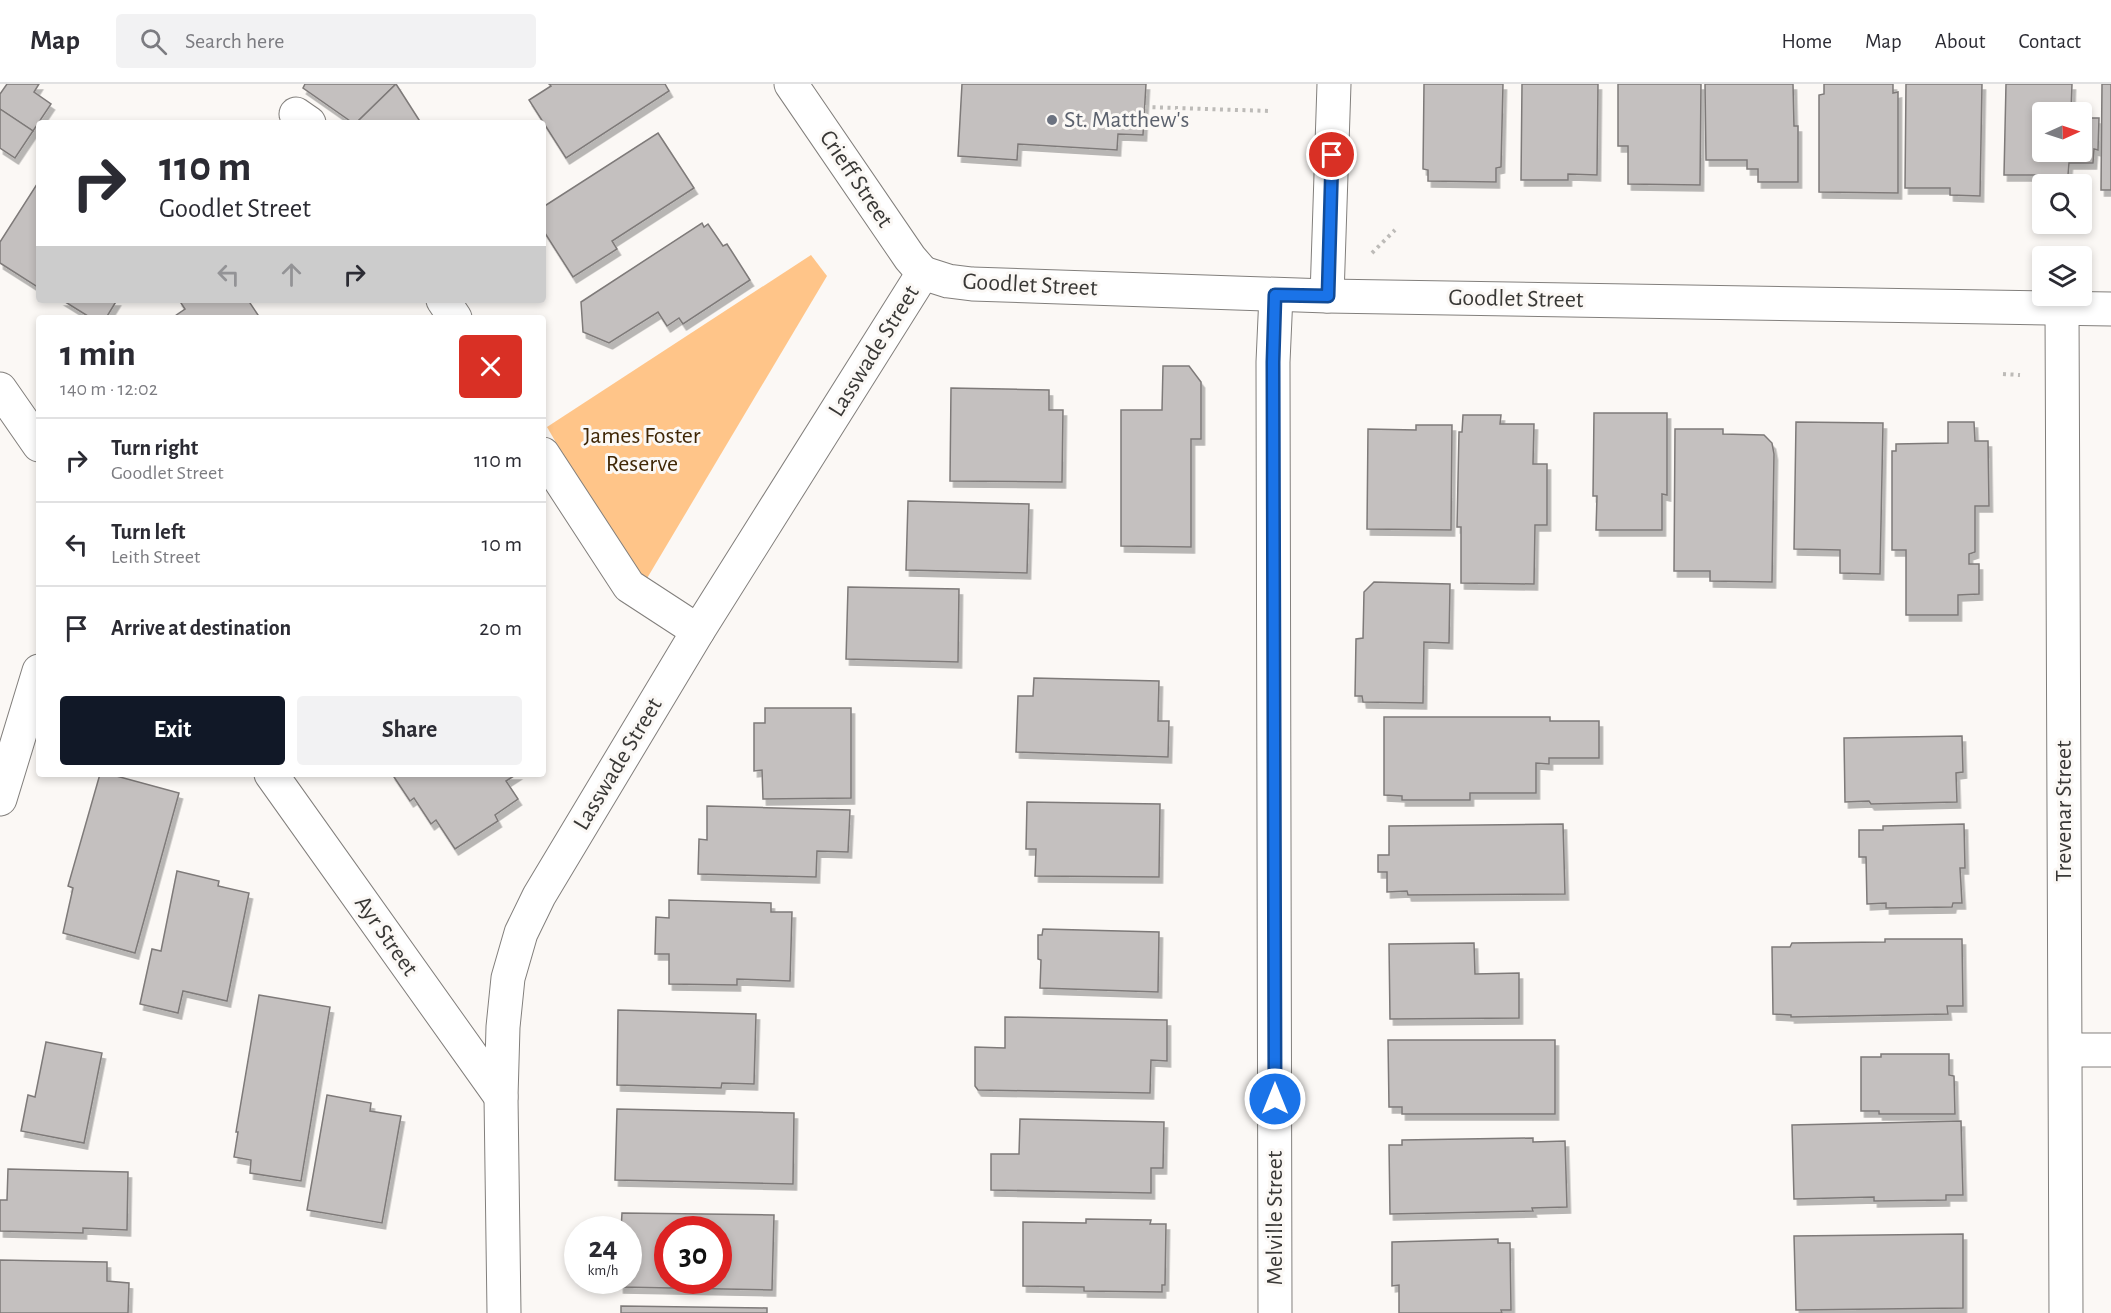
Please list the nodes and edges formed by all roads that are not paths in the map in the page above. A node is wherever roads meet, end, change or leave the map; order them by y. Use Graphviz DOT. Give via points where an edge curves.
graph roads {
  1 [pos="791,84"];
  2 [pos="1334,84"];
  3 [pos="923,273"];
  4 [pos="1275,295"];
  5 [pos="1328,296"];
  6 [pos="2062,308"];
  7 [pos="2111,309"];
  8 [pos="0,389"];
  9 [pos="36,441"];
  10 [pos="546,459"];
  11 [pos="698,631"];
  12 [pos="36,681"];
  13 [pos="273,777"];
  14 [pos="0,799"];
  15 [pos="2066,1050"];
  16 [pos="2111,1050"];
  17 [pos="501,1097"];
  18 [pos="504,1313"];
  19 [pos="1275,1313"];
  20 [pos="2066,1313"];
  1 -- 3 [label="street, Crieff Street"];
  2 -- 5 [label="street"];
  3 -- 4 [label="street, Goodlet Street" via="948,282 972,284"];
  3 -- 11 [label="street, Lasswade Street"];
  4 -- 5 [label="street, Goodlet Street"];
  4 -- 19 [label="street, Melville Street"];
  5 -- 6 [label="street, Goodlet Street"];
  6 -- 7 [label="street, Goodlet Street"];
  6 -- 15 [label="street, Trevenar Street"];
  8 -- 9 [label="street"];
  10 -- 11 [label="street" via="629,586"];
  11 -- 17 [label="street, Lasswade Street" via="539,896 521,933 508,978 502,1027"];
  12 -- 14 [label="street"];
  13 -- 17 [label="street, Ayr Street"];
  15 -- 16 [label="street"];
  15 -- 20 [label="street, Trevenar Street"];
  17 -- 18 [label="street, Lasswade Street"];
}
